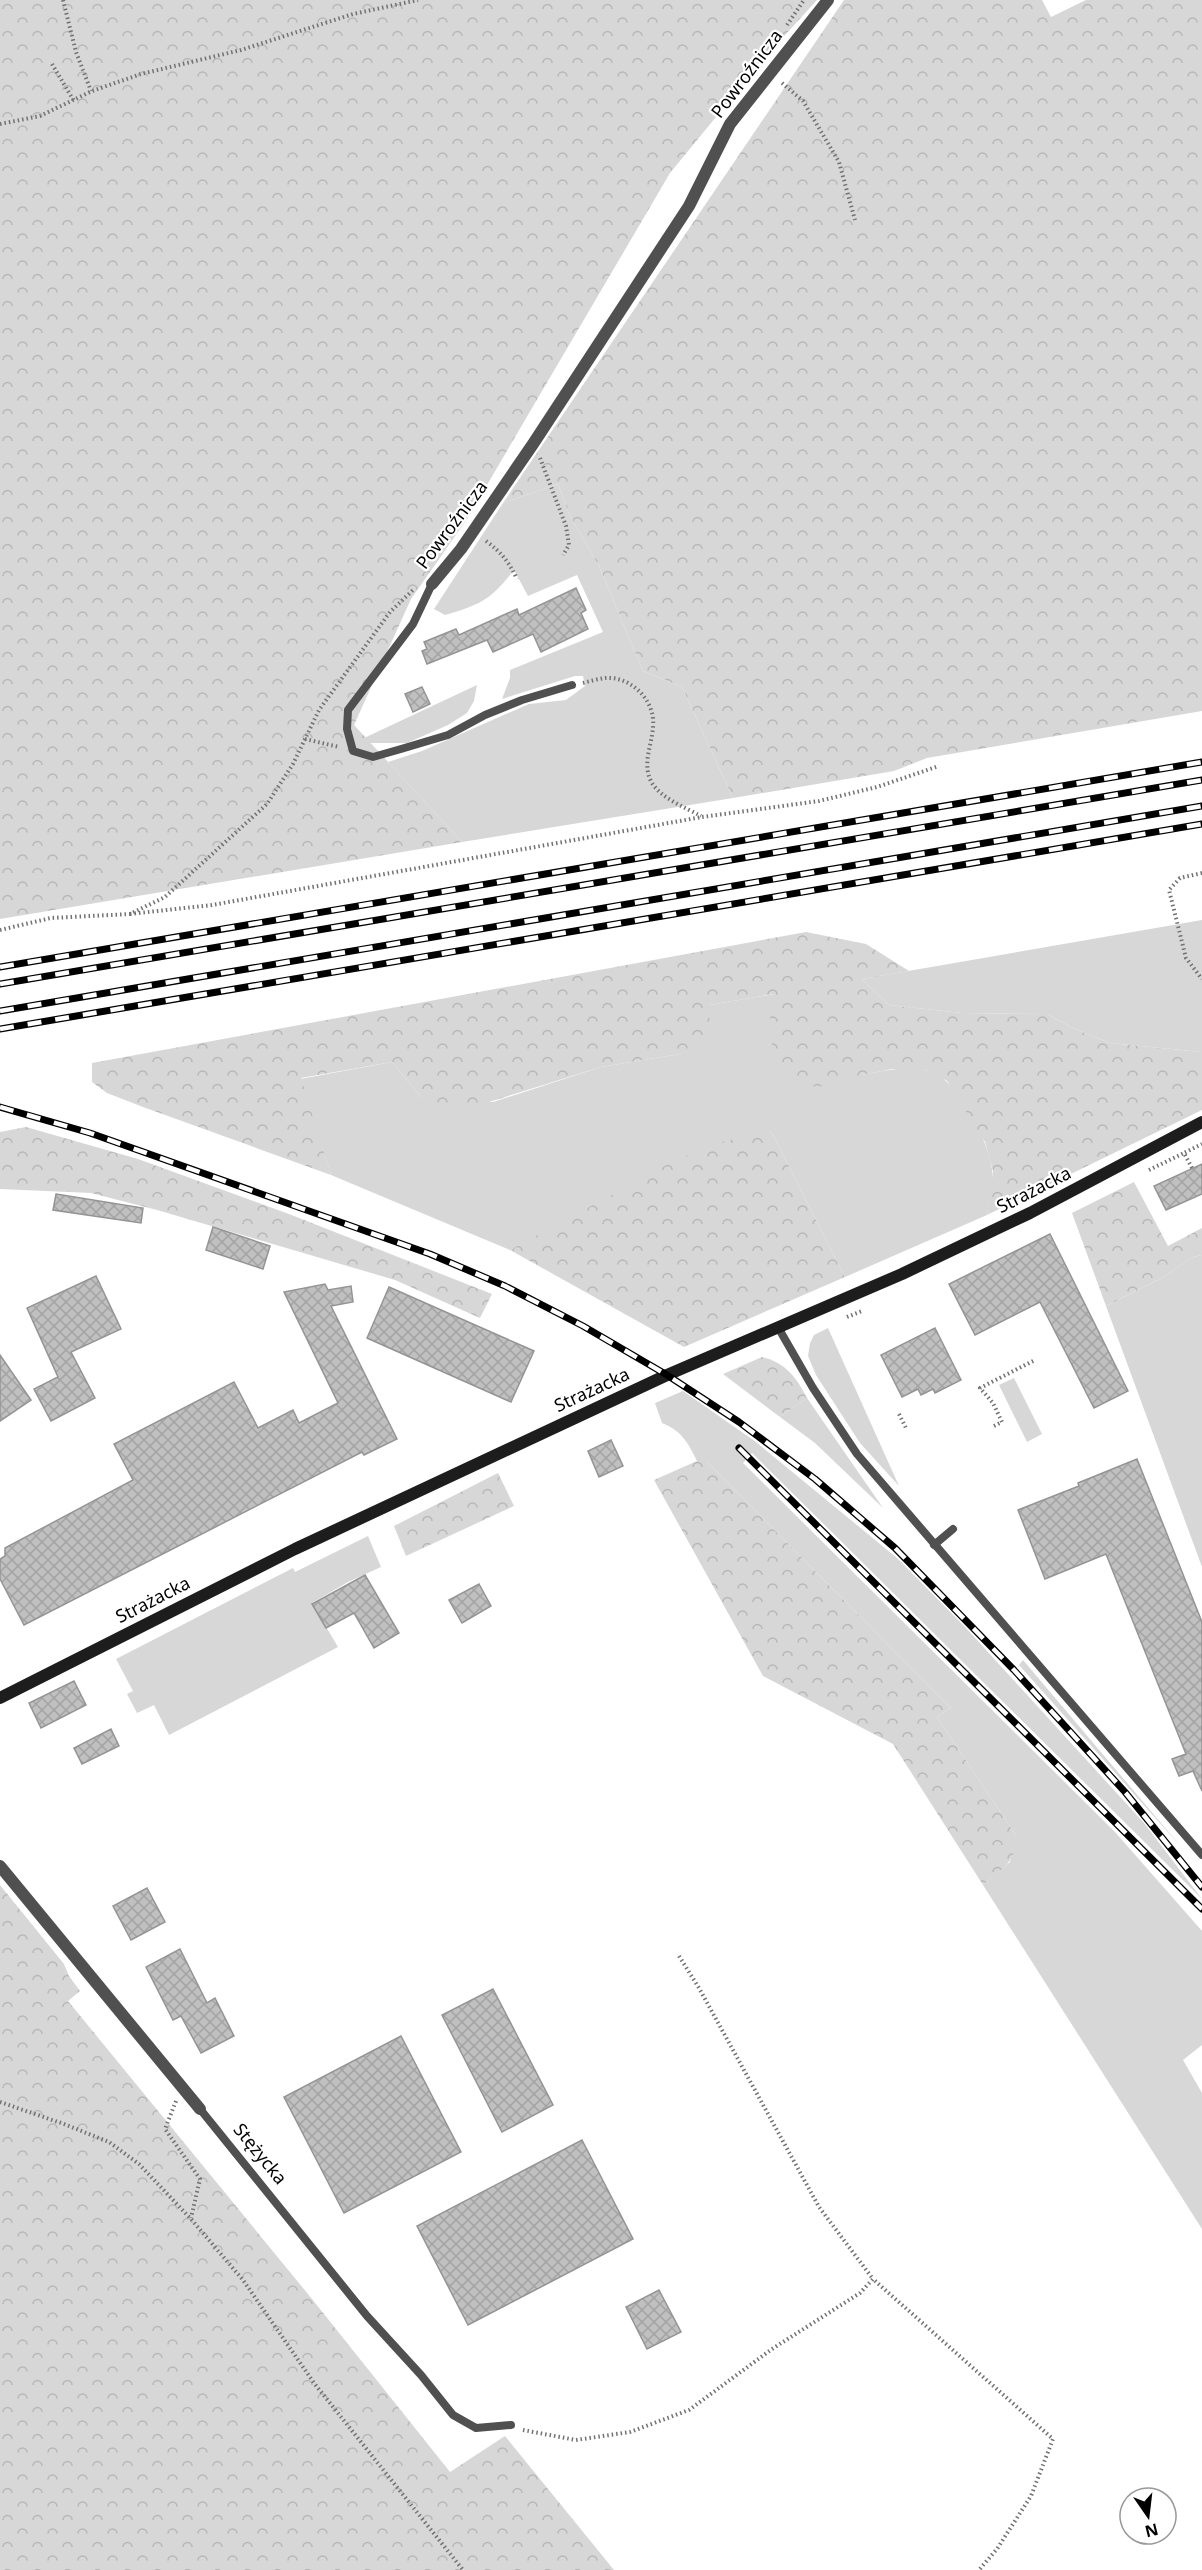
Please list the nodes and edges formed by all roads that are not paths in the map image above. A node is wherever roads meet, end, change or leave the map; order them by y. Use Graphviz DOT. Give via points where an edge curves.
graph roads {
  1 [pos="828,0"];
  2 [pos="432,584"];
  3 [pos="572,685"];
  4 [pos="1202,1122"];
  5 [pos="779,1329"];
  6 [pos="953,1529"];
  7 [pos="934,1545"];
  8 [pos="0,1698"];
  9 [pos="1202,1856"];
  10 [pos="0,1866"];
  11 [pos="200,2109"];
  12 [pos="511,2425"];
  1 -- 2 [label="street, Powroźnicza" via="730,124 689,206 533,444"];
  2 -- 3 [label="lane" via="413,624 348,711 347,729 353,751 373,756 448,735 484,715"];
  4 -- 5 [label="main road, Strażacka" via="1030,1213"];
  5 -- 7 [label="lane" via="845,1438"];
  5 -- 8 [label="main road, Strażacka" via="667,1375 295,1549"];
  6 -- 7 [label="lane"];
  7 -- 9 [label="lane"];
  10 -- 11 [label="street, Stężycka"];
  11 -- 12 [label="lane, Stężycka" via="353,2299 453,2415 476,2428"];
}
